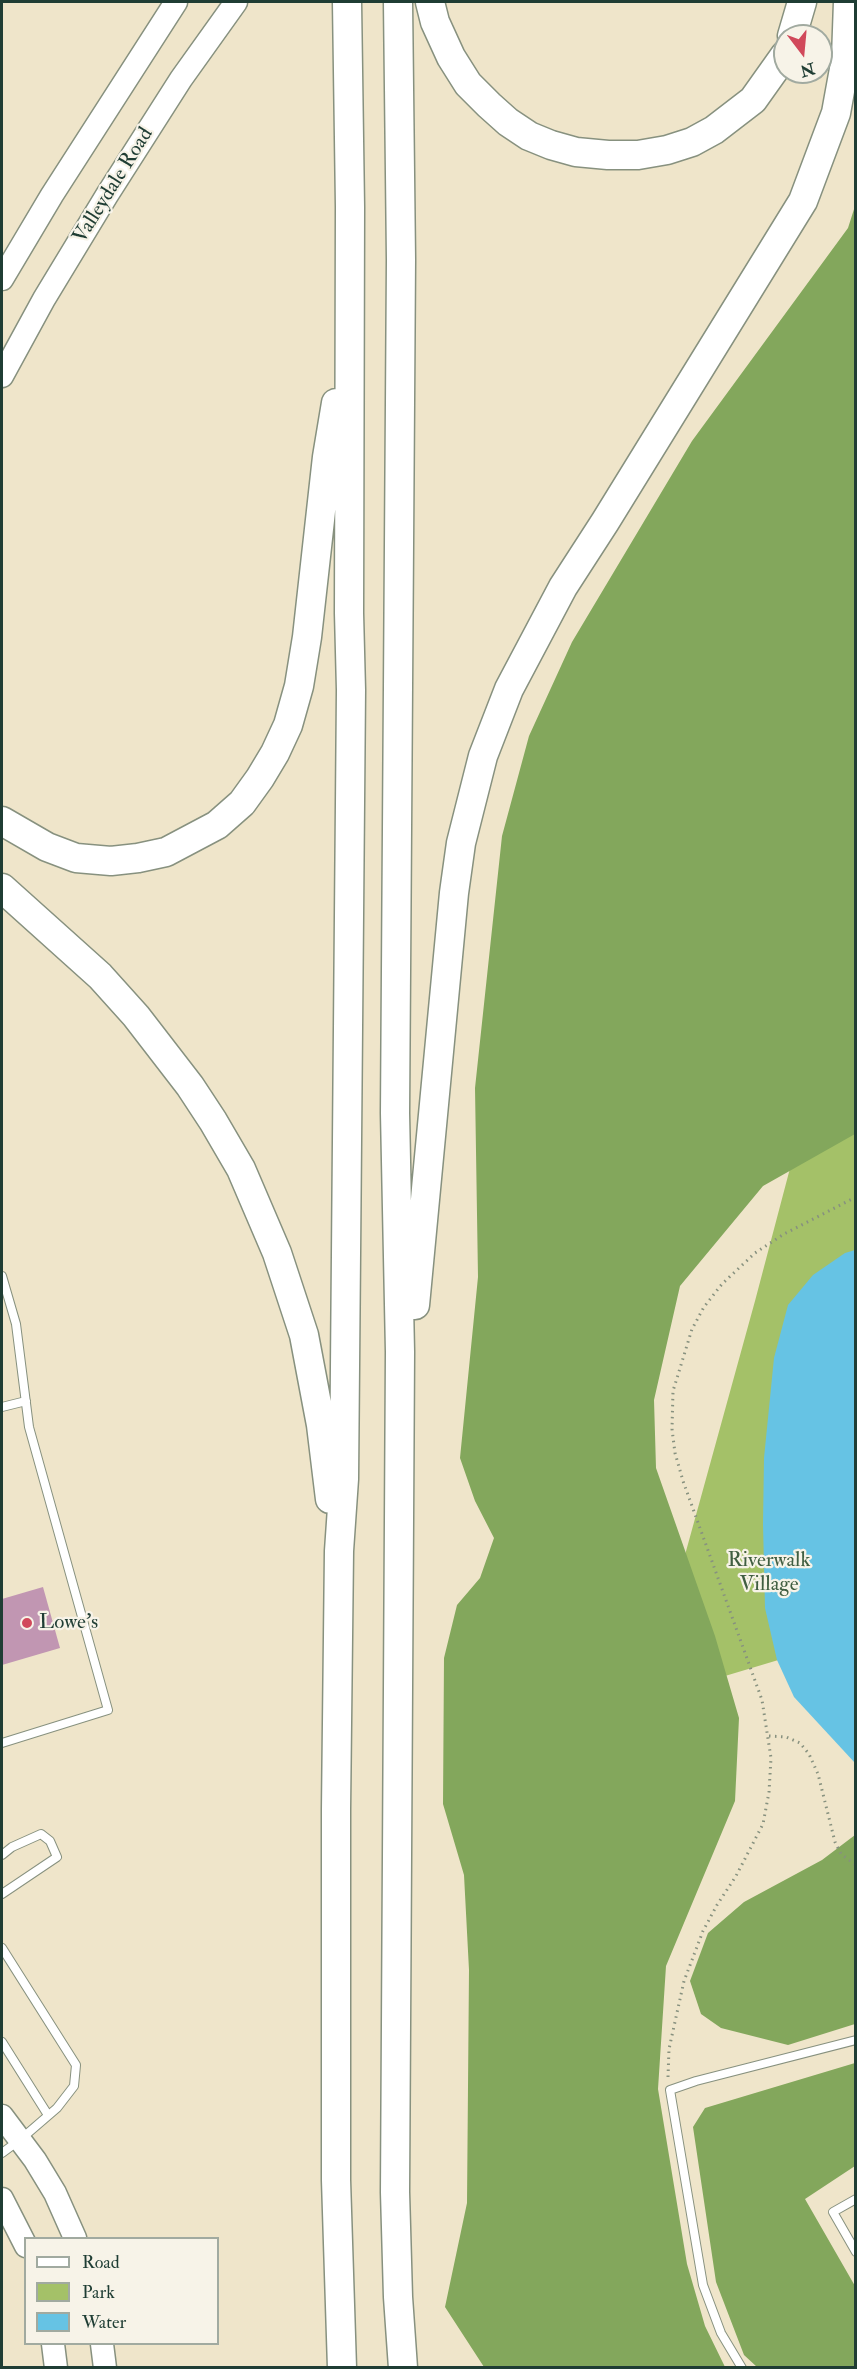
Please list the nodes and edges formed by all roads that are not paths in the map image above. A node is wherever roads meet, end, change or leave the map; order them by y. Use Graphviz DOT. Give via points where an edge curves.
graph roads {
  1 [pos="176,2"];
  2 [pos="236,2"];
  3 [pos="347,2"];
  4 [pos="398,2"];
  5 [pos="430,2"];
  6 [pos="802,2"];
  7 [pos="848,2"];
  8 [pos="796,24"];
  9 [pos="773,72"];
  10 [pos="2,279"];
  11 [pos="350,352"];
  12 [pos="2,376"];
  13 [pos="2,821"];
  14 [pos="7,897"];
  15 [pos="2,1276"];
  16 [pos="26,1401"];
  17 [pos="2,1407"];
  18 [pos="399,1423"];
  19 [pos="339,1551"];
  20 [pos="2,1743"];
  21 [pos="2,1855"];
  22 [pos="2,1894"];
  23 [pos="2,1948"];
  24 [pos="855,2040"];
  25 [pos="2,2042"];
  26 [pos="48,2115"];
  27 [pos="2,2116"];
  28 [pos="21,2139"];
  29 [pos="2,2152"];
  30 [pos="2,2199"];
  31 [pos="855,2199"];
  32 [pos="75,2237"];
  33 [pos="24,2242"];
  34 [pos="855,2252"];
  35 [pos="53,2345"];
  36 [pos="102,2345"];
  37 [pos="56,2367"];
  38 [pos="105,2367"];
  39 [pos="342,2367"];
  40 [pos="403,2367"];
  41 [pos="742,2367"];
  1 -- 10 [label="main road"];
  2 -- 12 [label="main road, Valleydale Road" via="107,195"];
  3 -- 11 [label="highway"];
  4 -- 18 [label="highway" via="401,260 394,1113 400,1283"];
  5 -- 9 [label="highway" via="451,57 475,91 529,136 576,152 638,155 692,142 753,99"];
  6 -- 8 [label="highway"];
  7 -- 18 [label="highway" via="846,58 836,112 802,201 563,587 509,689 483,756 461,843 454,893 417,1288"];
  11 -- 13 [label="highway" via="327,457 300,686 275,753 242,803 217,825 166,852 111,861 76,858 47,848"];
  11 -- 19 [label="highway" via="344,1479"];
  14 -- 19 [label="highway" via="100,976 136,1016 190,1086 241,1169 277,1253 304,1335"];
  15 -- 16 [label="lane" via="16,1323"];
  16 -- 17 [label="lane"];
  16 -- 20 [label="lane" via="29,1427 108,1710"];
  18 -- 40 [label="highway" via="395,2192"];
  19 -- 39 [label="highway" via="336,2180"];
  21 -- 22 [label="lane" via="40,1834 50,1841 57,1857"];
  23 -- 26 [label="lane" via="76,2065 74,2086"];
  24 -- 41 [label="lane" via="670,2090 703,2285 722,2333"];
  25 -- 26 [label="lane"];
  26 -- 28 [label="lane"];
  27 -- 28 [label="main road"];
  28 -- 29 [label="lane"];
  28 -- 32 [label="main road" via="55,2193"];
  30 -- 33 [label="main road"];
  31 -- 34 [label="lane" via="833,2212"];
  35 -- 37 [label="main road"];
  36 -- 38 [label="main road"];
}
